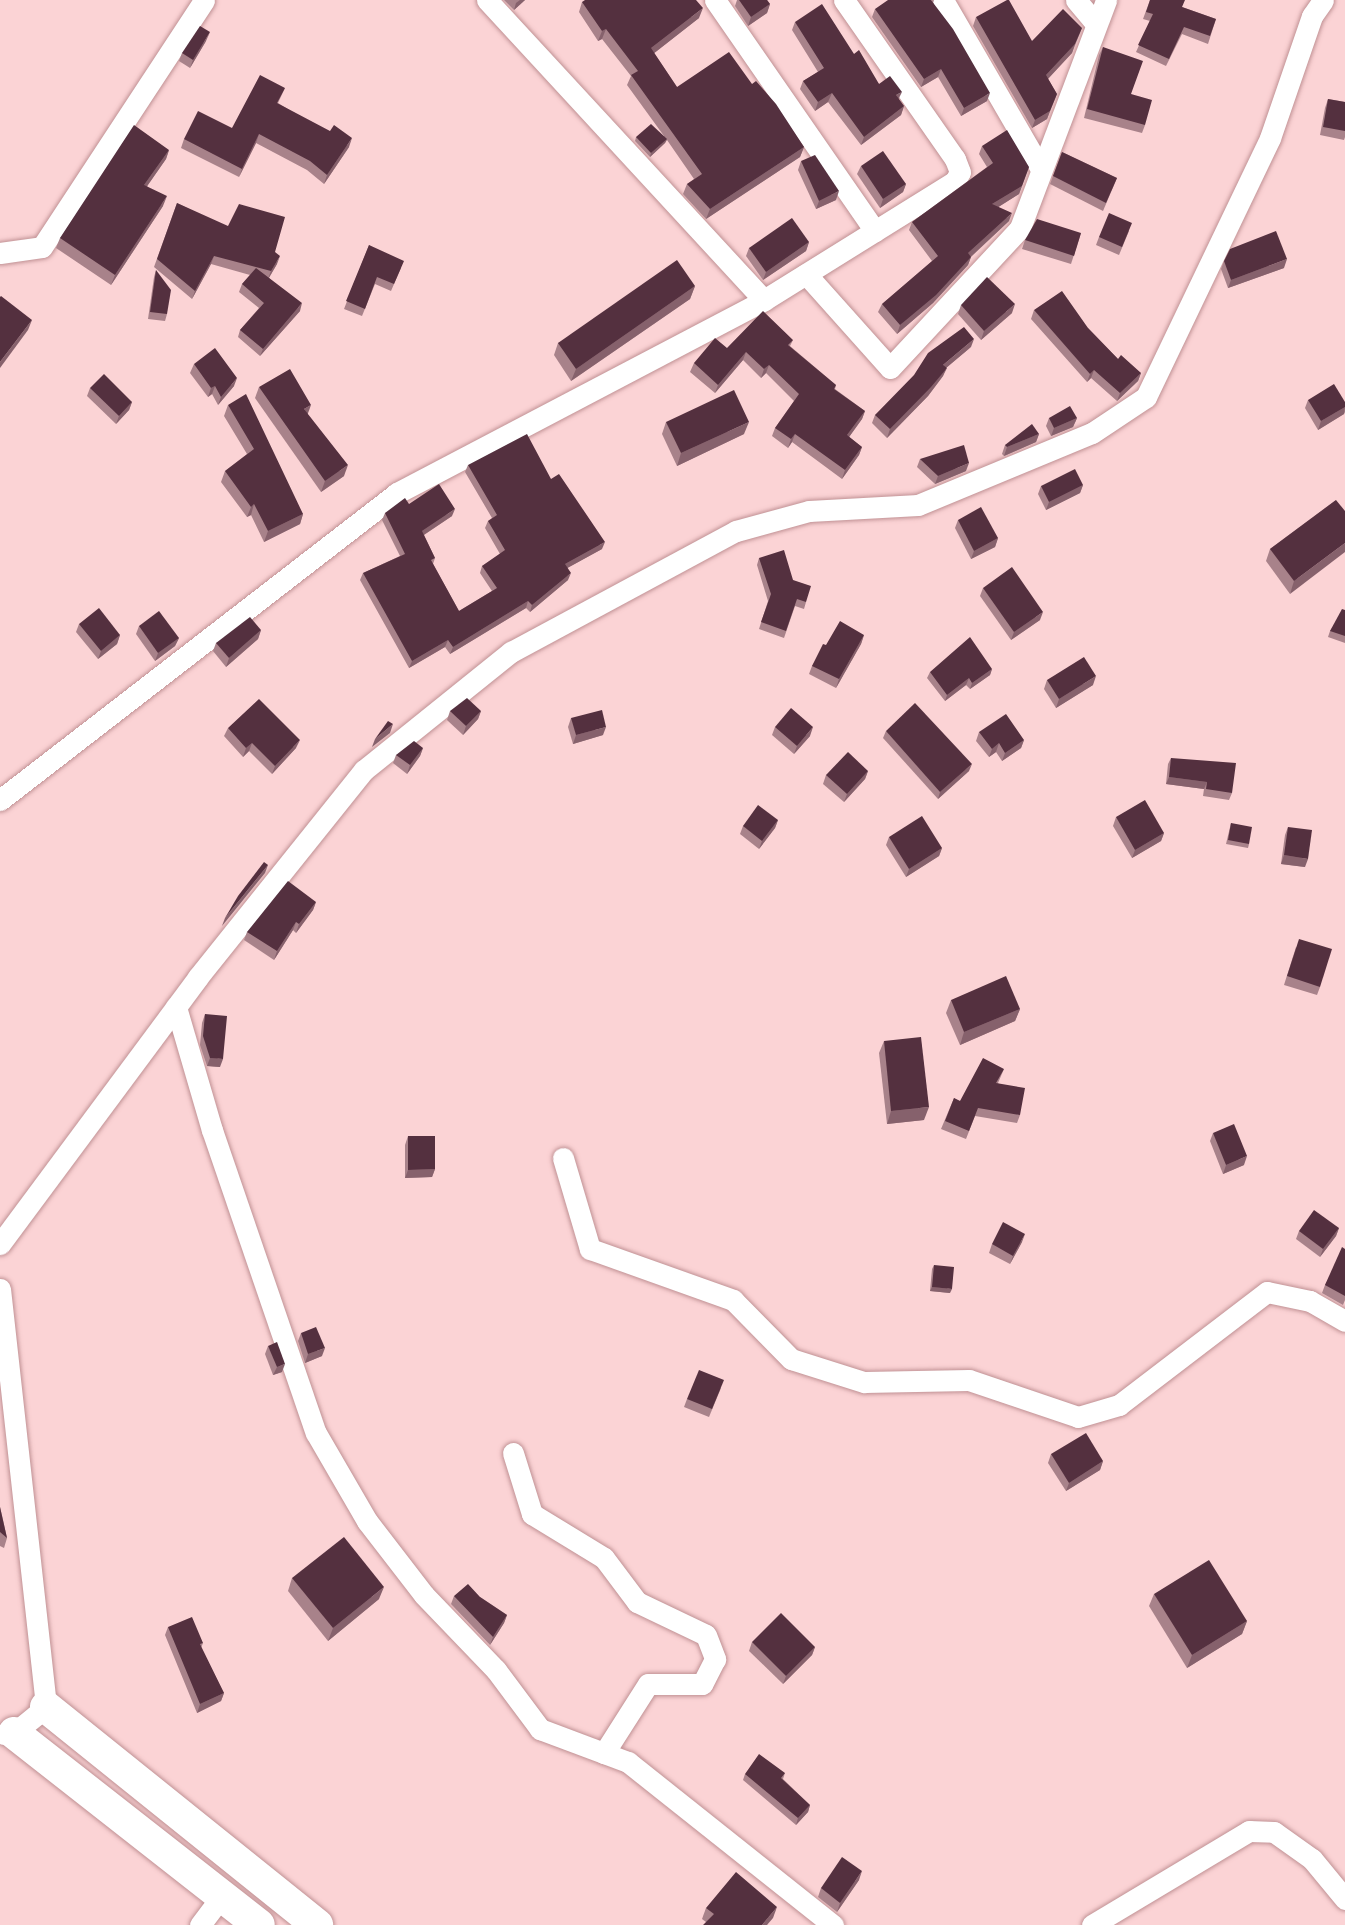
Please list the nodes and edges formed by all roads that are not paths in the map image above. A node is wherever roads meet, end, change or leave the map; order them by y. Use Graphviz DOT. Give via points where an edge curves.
graph roads {
  1 [pos="204,0"];
  2 [pos="487,0"];
  3 [pos="715,0"];
  4 [pos="844,0"];
  5 [pos="943,0"];
  6 [pos="1076,0"];
  7 [pos="1106,0"];
  8 [pos="1323,0"];
  9 [pos="1096,24"];
  10 [pos="1041,169"];
  11 [pos="875,231"];
  12 [pos="0,253"];
  13 [pos="807,274"];
  14 [pos="764,300"];
  15 [pos="0,800"];
  16 [pos="176,1007"];
  17 [pos="563,1158"];
  18 [pos="0,1244"];
  19 [pos="0,1289"];
  20 [pos="1345,1321"];
  21 [pos="513,1453"];
  22 [pos="45,1707"];
  23 [pos="7,1734"];
  24 [pos="604,1754"];
  25 [pos="222,1896"];
  26 [pos="1345,1899"];
  27 [pos="200,1925"];
  28 [pos="258,1925"];
  29 [pos="317,1925"];
  30 [pos="833,1925"];
  31 [pos="1092,1925"];
  1 -- 12 [label="street" via="42,247"];
  2 -- 14 [label="street"];
  3 -- 11 [label="street"];
  4 -- 11 [label="street" via="955,159 960,172 955,181"];
  5 -- 10 [label="street"];
  6 -- 9 [label="street"];
  7 -- 9 [label="street"];
  8 -- 16 [label="street" via="1312,16 1270,138 1146,397 1092,434 918,505 809,511 736,531 512,652 364,770"];
  9 -- 10 [label="street"];
  10 -- 13 [label="street" via="1020,228 890,368"];
  11 -- 13 [label="street"];
  13 -- 14 [label="street"];
  14 -- 15 [label="street" via="397,493"];
  16 -- 18 [label="street"];
  16 -- 24 [label="street" via="212,1130 316,1432 344,1482 367,1521 424,1595 496,1670 540,1729"];
  17 -- 20 [label="street" via="590,1250 733,1300 791,1359 864,1382 969,1380 1078,1417 1119,1405 1267,1292 1310,1301"];
  19 -- 22 [label="street"];
  21 -- 24 [label="street" via="532,1514 604,1558 637,1602 706,1635 715,1659 702,1684 648,1684"];
  22 -- 23 [label="street"];
  22 -- 29 [label="street"];
  23 -- 25 [label="street"];
  24 -- 30 [label="street" via="628,1762"];
  25 -- 27 [label="street"];
  25 -- 28 [label="street"];
  26 -- 31 [label="street" via="1312,1859 1274,1832 1249,1831"];
}
